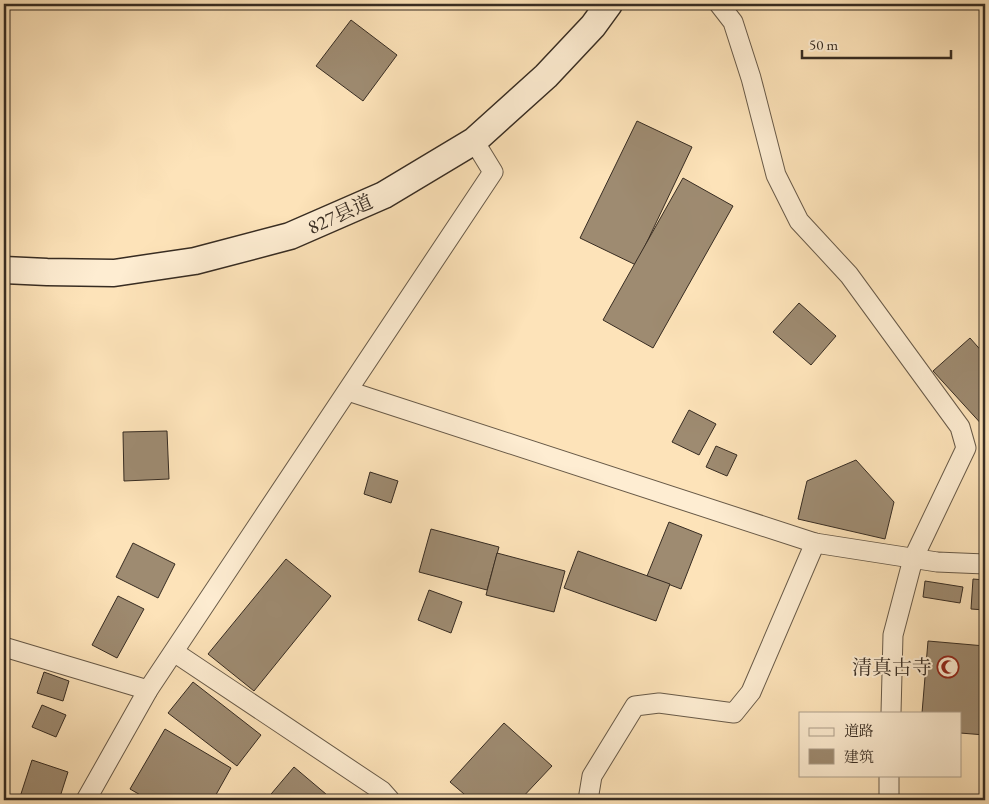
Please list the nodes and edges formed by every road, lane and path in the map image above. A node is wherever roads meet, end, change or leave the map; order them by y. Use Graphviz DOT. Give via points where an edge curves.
graph roads {
  1 [pos="609,4"];
  2 [pos="720,4"];
  3 [pos="474,141"];
  4 [pos="4,270"];
  5 [pos="348,390"];
  6 [pos="815,543"];
  7 [pos="913,559"];
  8 [pos="985,564"];
  9 [pos="4,648"];
  10 [pos="174,652"];
  11 [pos="148,690"];
  12 [pos="891,712"];
  13 [pos="889,776"];
  14 [pos="86,800"];
  15 [pos="390,800"];
  16 [pos="588,800"];
  17 [pos="889,800"];
  1 -- 3 [label="main road, 827县道" via="546,76"];
  2 -- 7 [label="street" via="733,22 776,175 799,221 849,275 960,427 966,448"];
  3 -- 4 [label="main road, 827县道" via="384,195 290,236 195,261 114,273"];
  3 -- 5 [label="street" via="493,172"];
  5 -- 6 [label="street"];
  5 -- 10 [label="street"];
  6 -- 7 [label="street"];
  6 -- 16 [label="street" via="751,692 734,713 659,703 635,706 592,776"];
  7 -- 8 [label="street"];
  7 -- 12 [label="street" via="892,635"];
  9 -- 11 [label="street"];
  10 -- 11 [label="street"];
  10 -- 15 [label="street" via="382,791"];
  11 -- 14 [label="street"];
  13 -- 17 [label="street"];
}
